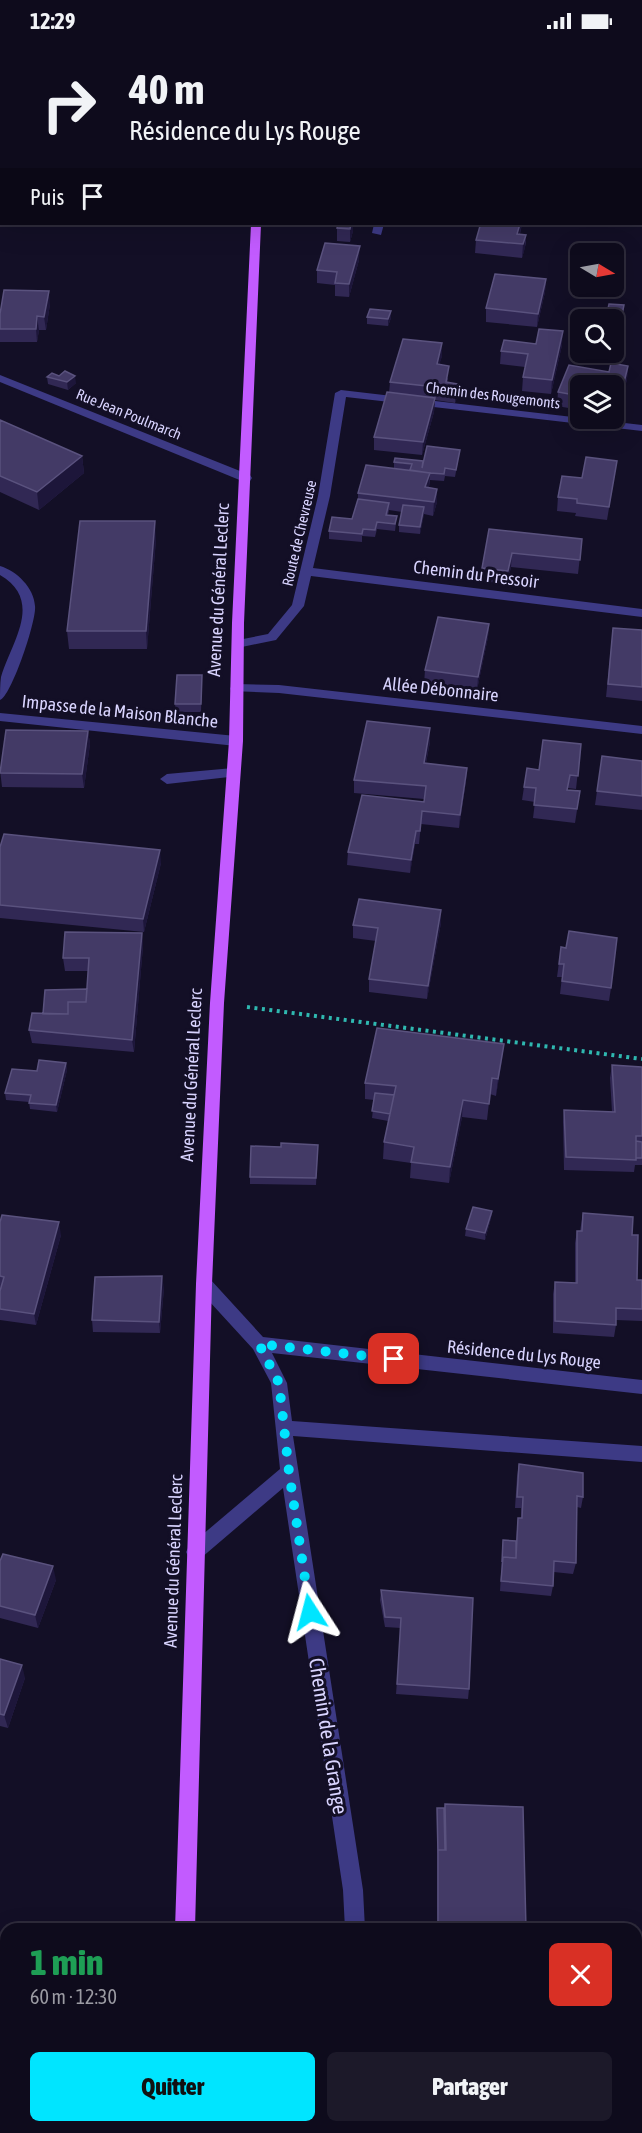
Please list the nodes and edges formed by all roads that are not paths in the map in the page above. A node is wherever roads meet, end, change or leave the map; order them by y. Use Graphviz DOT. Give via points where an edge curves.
graph roads {
  1 [pos="256,225"];
  2 [pos="0,378"];
  3 [pos="341,393"];
  4 [pos="642,428"];
  5 [pos="246,478"];
  6 [pos="0,570"];
  7 [pos="306,571"];
  8 [pos="642,613"];
  9 [pos="237,644"];
  10 [pos="236,688"];
  11 [pos="0,696"];
  12 [pos="0,717"];
  13 [pos="642,730"];
  14 [pos="236,741"];
  15 [pos="233,773"];
  16 [pos="167,779"];
  17 [pos="204,1284"];
  18 [pos="259,1344"];
  19 [pos="642,1387"];
  20 [pos="285,1428"];
  21 [pos="642,1454"];
  22 [pos="289,1472"];
  23 [pos="195,1552"];
  24 [pos="184,1923"];
  25 [pos="355,1923"];
  1 -- 5 [label="main road, Avenue du Général Leclerc"];
  2 -- 5 [label="street, Rue Jean Poulmarch"];
  3 -- 4 [label="street, Chemin des Rougemonts"];
  3 -- 7 [label="street, Route de Chevreuse" via="324,496"];
  5 -- 9 [label="main road, Avenue du Général Leclerc"];
  6 -- 11 [label="street" via="15,576 29,613"];
  7 -- 8 [label="street, Chemin du Pressoir"];
  7 -- 9 [label="street, Route de Chevreuse" via="298,606 272,637"];
  9 -- 10 [label="main road, Avenue du Général Leclerc"];
  10 -- 13 [label="street, Allée Débonnaire" via="281,689"];
  10 -- 14 [label="main road, Avenue du Général Leclerc"];
  12 -- 14 [label="street, Impasse de la Maison Blanche"];
  14 -- 15 [label="main road, Avenue du Général Leclerc"];
  15 -- 16 [label="street"];
  15 -- 17 [label="main road, Avenue du Général Leclerc"];
  17 -- 18 [label="street, Chemin de la Grange"];
  17 -- 23 [label="main road, Avenue du Général Leclerc"];
  18 -- 19 [label="street, Résidence du Lys Rouge"];
  18 -- 20 [label="street, Chemin de la Grange" via="279,1383"];
  20 -- 21 [label="street"];
  20 -- 22 [label="street, Chemin de la Grange"];
  22 -- 23 [label="street"];
  22 -- 25 [label="street, Chemin de la Grange" via="353,1890"];
  23 -- 24 [label="main road, Avenue du Général Leclerc"];
}
